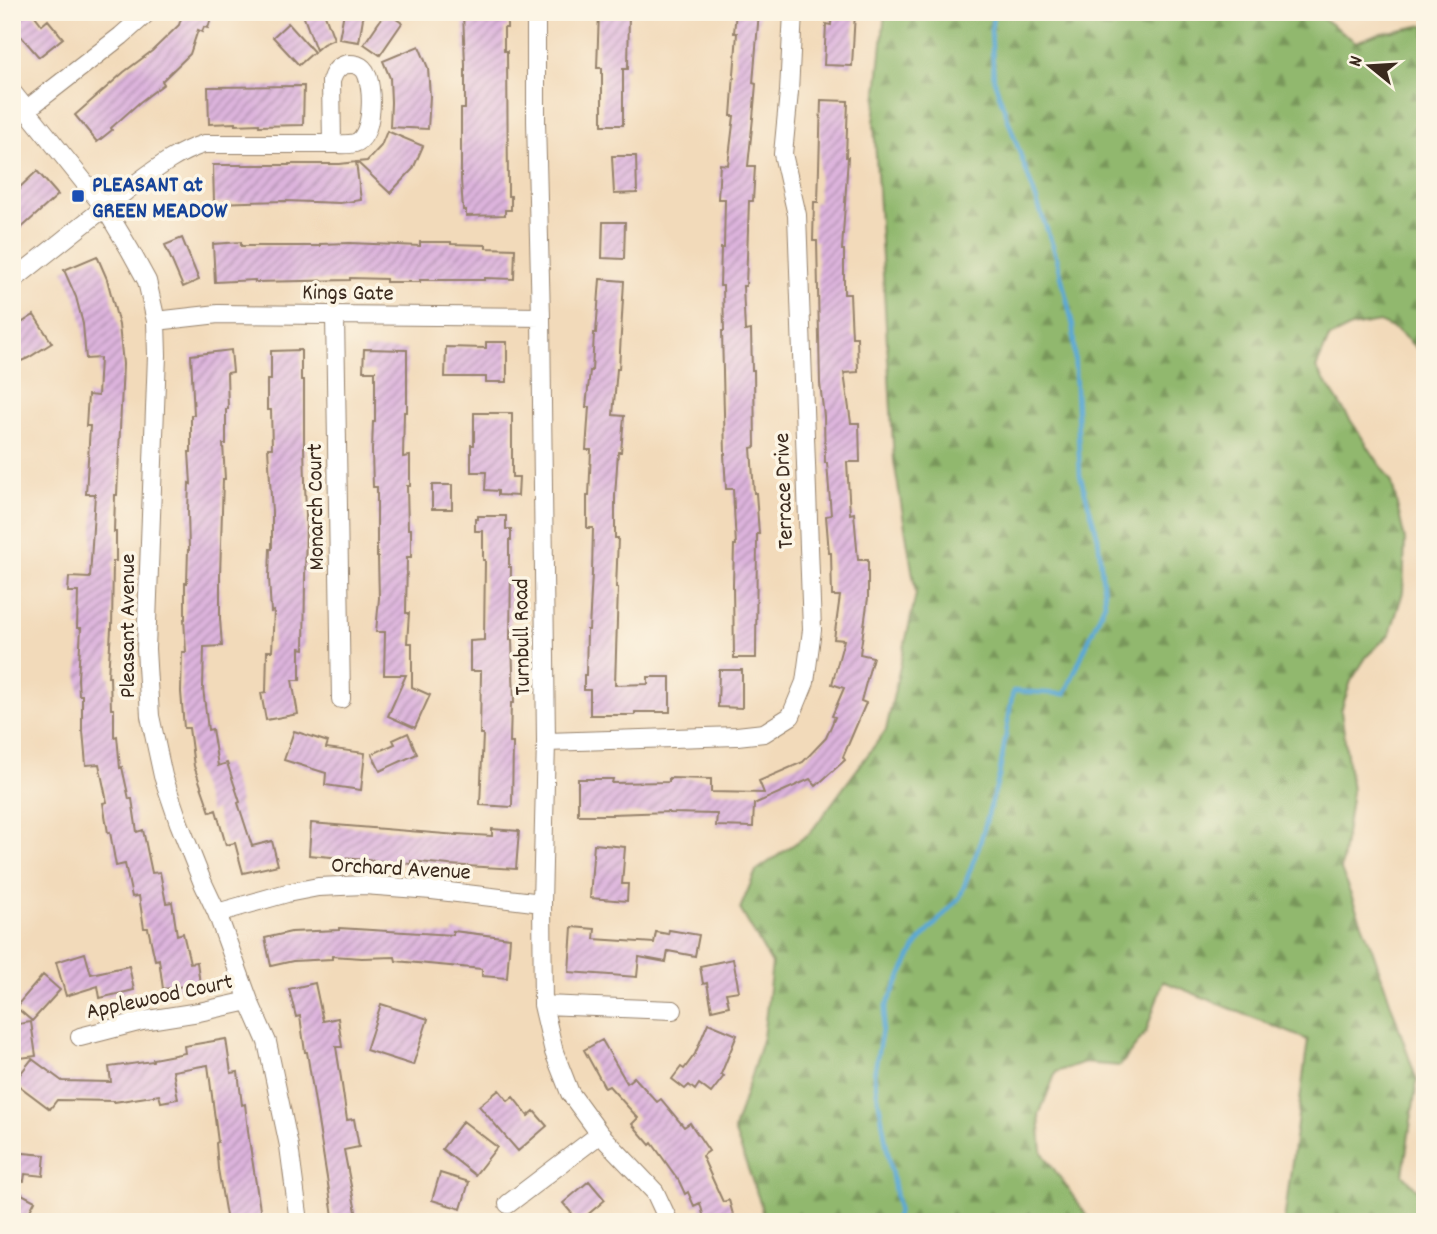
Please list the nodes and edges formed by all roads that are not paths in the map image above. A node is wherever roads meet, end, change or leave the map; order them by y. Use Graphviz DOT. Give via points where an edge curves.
graph roads {
  1 [pos="148,12"];
  2 [pos="536,12"];
  3 [pos="793,12"];
  4 [pos="12,92"];
  5 [pos="26,110"];
  6 [pos="332,144"];
  7 [pos="105,208"];
  8 [pos="12,281"];
  9 [pos="335,316"];
  10 [pos="541,317"];
  11 [pos="156,321"];
  12 [pos="341,699"];
  13 [pos="546,742"];
  14 [pos="542,903"];
  15 [pos="217,913"];
  16 [pos="249,1000"];
  17 [pos="543,1005"];
  18 [pos="673,1010"];
  19 [pos="80,1037"];
  20 [pos="600,1134"];
  21 [pos="508,1204"];
  22 [pos="299,1222"];
  23 [pos="668,1222"];
  1 -- 5 [label="street"];
  2 -- 10 [label="street, Turnbull Road"];
  3 -- 13 [label="street, Terrace Drive" via="783,154 797,215 812,630 805,682 791,716 764,733"];
  4 -- 5 [label="street, Pleasant Avenue"];
  5 -- 7 [label="street, Pleasant Avenue"];
  6 -- 7 [label="street" via="204,144 186,149"];
  7 -- 8 [label="street"];
  7 -- 11 [label="street, Pleasant Avenue" via="147,282"];
  9 -- 10 [label="street, Kings Gate"];
  9 -- 11 [label="street, Kings Gate" via="218,314"];
  9 -- 12 [label="street, Monarch Court"];
  10 -- 13 [label="street, Turnbull Road"];
  11 -- 15 [label="street, Pleasant Avenue" via="146,649 150,716 163,776"];
  13 -- 14 [label="street, Turnbull Road"];
  14 -- 15 [label="street, Orchard Avenue" via="432,890 318,887"];
  14 -- 17 [label="street, Turnbull Road"];
  15 -- 16 [label="street, Pleasant Avenue"];
  16 -- 19 [label="street, Applewood Court"];
  16 -- 22 [label="street, Pleasant Avenue" via="267,1042 278,1088"];
  17 -- 18 [label="street"];
  17 -- 20 [label="street, Turnbull Road" via="570,1093"];
  20 -- 21 [label="street"];
  20 -- 23 [label="street, Turnbull Road" via="655,1192"];
}
